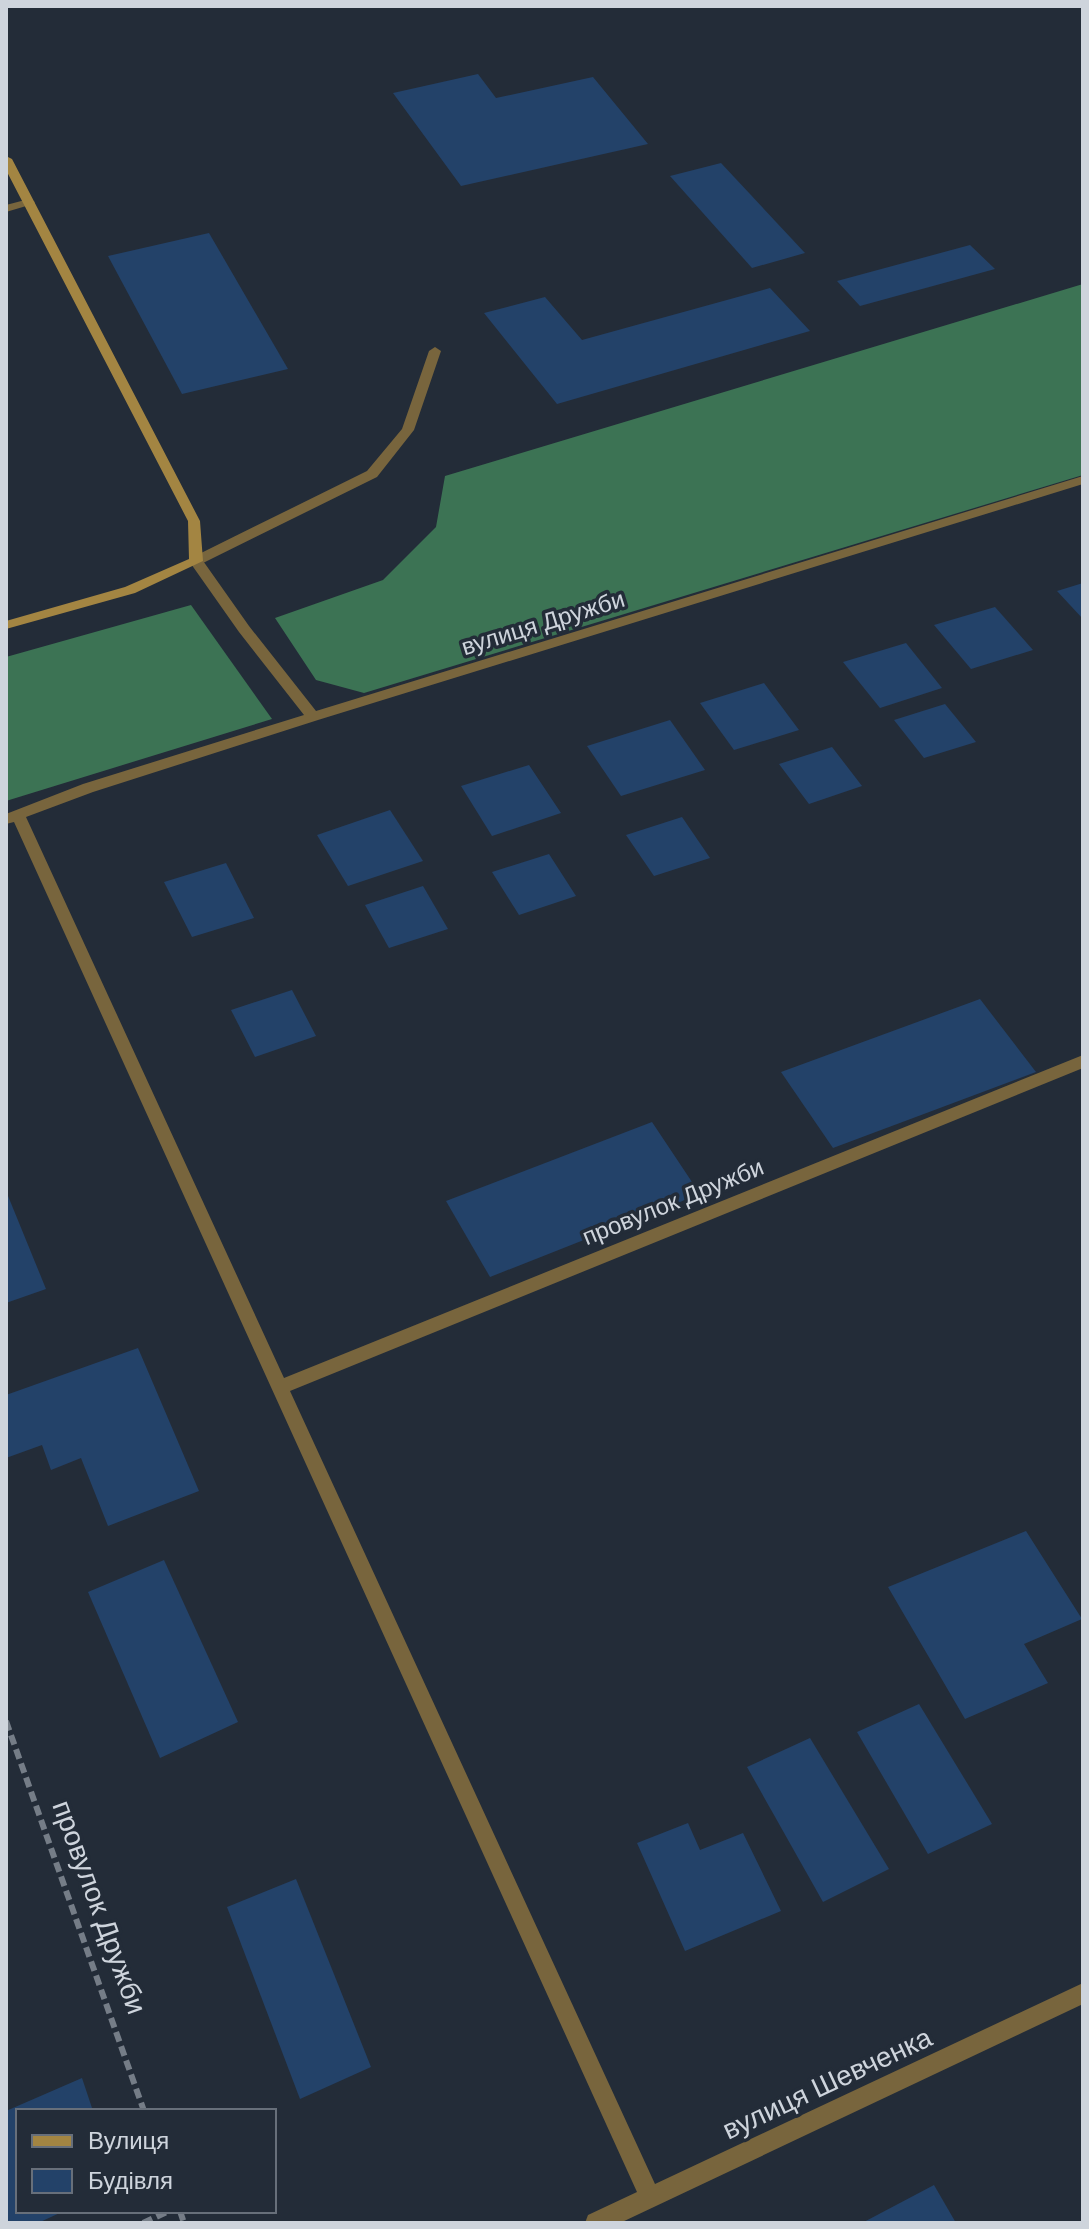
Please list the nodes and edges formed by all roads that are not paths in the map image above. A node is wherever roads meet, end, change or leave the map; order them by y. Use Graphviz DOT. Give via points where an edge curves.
graph roads {
  1 [pos="6,159"];
  2 [pos="29,202"];
  3 [pos="6,209"];
  4 [pos="435,351"];
  5 [pos="1083,480"];
  6 [pos="196,561"];
  7 [pos="6,625"];
  8 [pos="313,717"];
  9 [pos="12,817"];
  10 [pos="1083,1061"];
  11 [pos="281,1387"];
  12 [pos="1083,1993"];
  13 [pos="650,2197"];
  14 [pos="596,2223"];
  1 -- 2 [label="street"];
  2 -- 3 [label="street"];
  2 -- 6 [label="street" via="194,521"];
  4 -- 6 [label="street" via="408,430 372,474"];
  5 -- 8 [label="street, вулиця Дружби"];
  6 -- 7 [label="street" via="130,590"];
  6 -- 8 [label="street"];
  8 -- 9 [label="street, вулиця Дружби"];
  9 -- 11 [label="street"];
  10 -- 11 [label="street, провулок Дружби"];
  11 -- 13 [label="street"];
  12 -- 13 [label="street, вулиця Шевченка"];
  13 -- 14 [label="street, вулиця Шевченка"];
}
